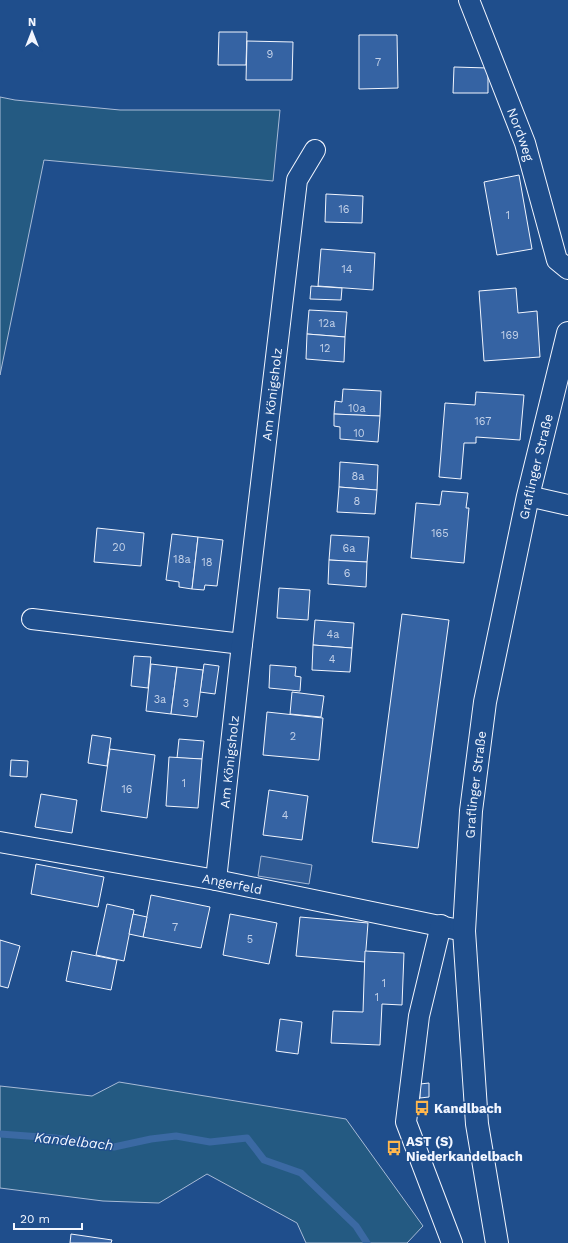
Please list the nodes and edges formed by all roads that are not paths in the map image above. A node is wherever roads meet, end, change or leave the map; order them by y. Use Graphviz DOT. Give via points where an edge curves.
graph roads {
  1 [pos="470,0"];
  2 [pos="315,150"];
  3 [pos="568,269"];
  4 [pos="568,333"];
  5 [pos="528,496"];
  6 [pos="568,505"];
  7 [pos="32,619"];
  8 [pos="242,644"];
  9 [pos="0,842"];
  10 [pos="216,880"];
  11 [pos="441,925"];
  12 [pos="464,931"];
  13 [pos="452,1243"];
  14 [pos="497,1243"];
  1 -- 3 [label="street, Nordweg" via="525,143 557,260"];
  2 -- 8 [label="street, Am Königsholz" via="297,180"];
  4 -- 5 [label="main road, Graflinger Straße"];
  5 -- 6 [label="street"];
  5 -- 12 [label="main road, Graflinger Straße" via="485,702 471,811"];
  7 -- 8 [label="street"];
  8 -- 10 [label="street, Am Königsholz"];
  9 -- 10 [label="street, Angerfeld"];
  10 -- 11 [label="street, Angerfeld"];
  11 -- 12 [label="street, Angerfeld"];
  11 -- 13 [label="street" via="419,1016 406,1122"];
  12 -- 14 [label="main road, Graflinger Straße" via="477,1124"];
}
